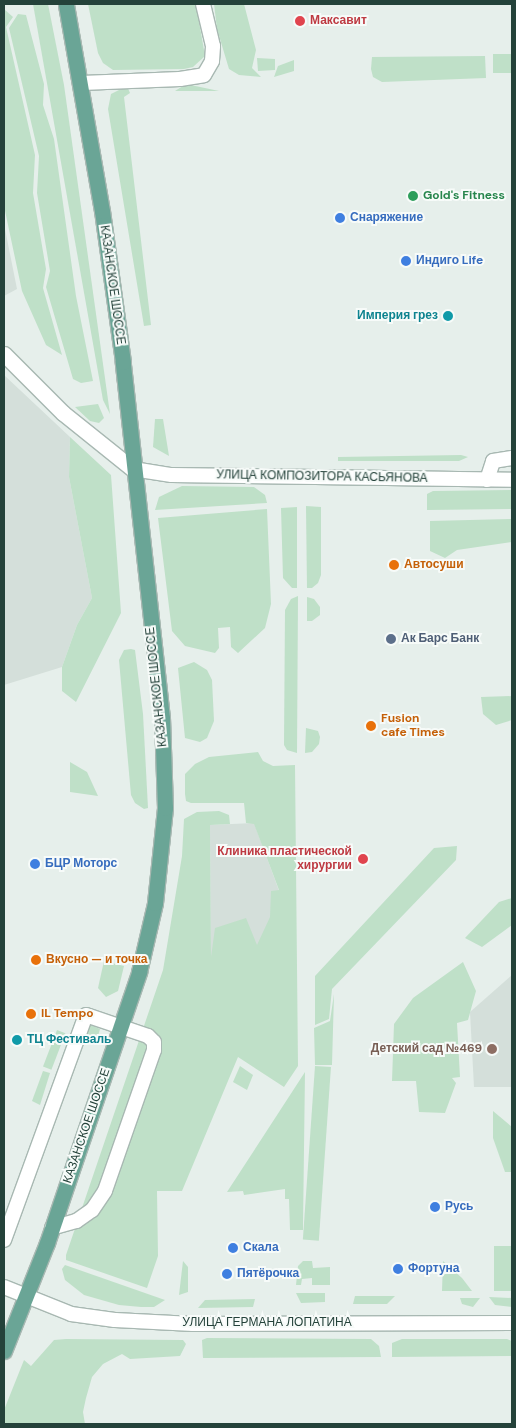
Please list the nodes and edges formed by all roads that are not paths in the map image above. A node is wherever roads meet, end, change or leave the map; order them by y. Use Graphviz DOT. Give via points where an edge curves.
graph roads {
  1 [pos="66,4"];
  2 [pos="204,4"];
  3 [pos="82,83"];
  4 [pos="4,354"];
  5 [pos="512,458"];
  6 [pos="133,469"];
  7 [pos="487,480"];
  8 [pos="512,480"];
  9 [pos="122,1027"];
  10 [pos="52,1228"];
  11 [pos="4,1240"];
  12 [pos="4,1287"];
  13 [pos="26,1298"];
  14 [pos="512,1323"];
  15 [pos="4,1351"];
  1 -- 3 [label="main road, КАЗАНСКОЕ ШОССЕ"];
  2 -- 3 [label="street" via="213,46 212,61 204,75"];
  3 -- 6 [label="main road, КАЗАНСКОЕ ШОССЕ" via="119,334"];
  4 -- 6 [label="street" via="63,413"];
  5 -- 7 [label="street" via="493,461"];
  6 -- 7 [label="street, УЛИЦА КОМПОЗИТОРА КАСЬЯНОВА" via="172,475"];
  6 -- 9 [label="main road, КАЗАНСКОЕ ШОССЕ" via="162,718 165,808 155,904"];
  7 -- 8 [label="street, УЛИЦА КОМПОЗИТОРА КАСЬЯНОВА"];
  9 -- 10 [label="main road, КАЗАНСКОЕ ШОССЕ"];
  9 -- 10 [label="street" via="148,1036 154,1042 154,1050 105,1191 92,1210 76,1221"];
  9 -- 11 [label="street" via="86,1015"];
  10 -- 13 [label="main road, КАЗАНСКОЕ ШОССЕ"];
  12 -- 13 [label="street, УЛИЦА ГЕРМАНА ЛОПАТИНА"];
  13 -- 14 [label="street, УЛИЦА ГЕРМАНА ЛОПАТИНА" via="71,1314 164,1323"];
  13 -- 15 [label="main road, КАЗАНСКОЕ ШОССЕ"];
}
